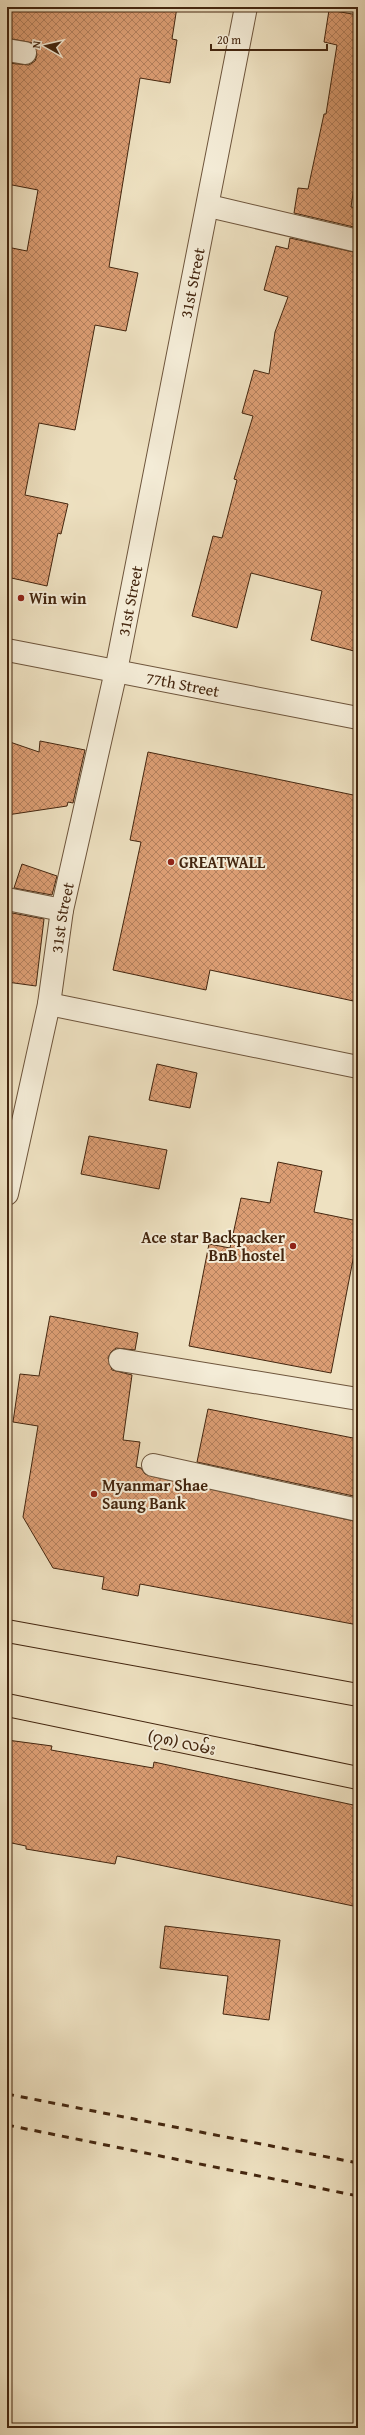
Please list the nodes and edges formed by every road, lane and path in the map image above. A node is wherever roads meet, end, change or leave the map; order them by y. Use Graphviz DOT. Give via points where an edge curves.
graph roads {
  1 [pos="246,7"];
  2 [pos="209,206"];
  3 [pos="358,241"];
  4 [pos="7,650"];
  5 [pos="116,671"];
  6 [pos="358,718"];
  7 [pos="7,899"];
  8 [pos="62,910"];
  9 [pos="49,1004"];
  10 [pos="358,1067"];
  11 [pos="7,1194"];
  12 [pos="120,1360"];
  13 [pos="358,1398"];
  14 [pos="153,1465"];
  15 [pos="358,1510"];
  16 [pos="7,1631"];
  17 [pos="358,1695"];
  18 [pos="7,1705"];
  19 [pos="358,1778"];
  1 -- 2 [label="street, 31st Street"];
  2 -- 3 [label="street"];
  2 -- 5 [label="street, 31st Street"];
  4 -- 5 [label="street, 77th Street"];
  5 -- 6 [label="street, 77th Street"];
  5 -- 8 [label="street, 31st Street"];
  7 -- 8 [label="street"];
  8 -- 9 [label="street, 31st Street"];
  9 -- 10 [label="street"];
  9 -- 11 [label="street, 31st Street"];
  12 -- 13 [label="street"];
  14 -- 15 [label="street"];
  16 -- 17 [label="main road"];
  18 -- 19 [label="main road, (၇၈) လမ်း"];
}
